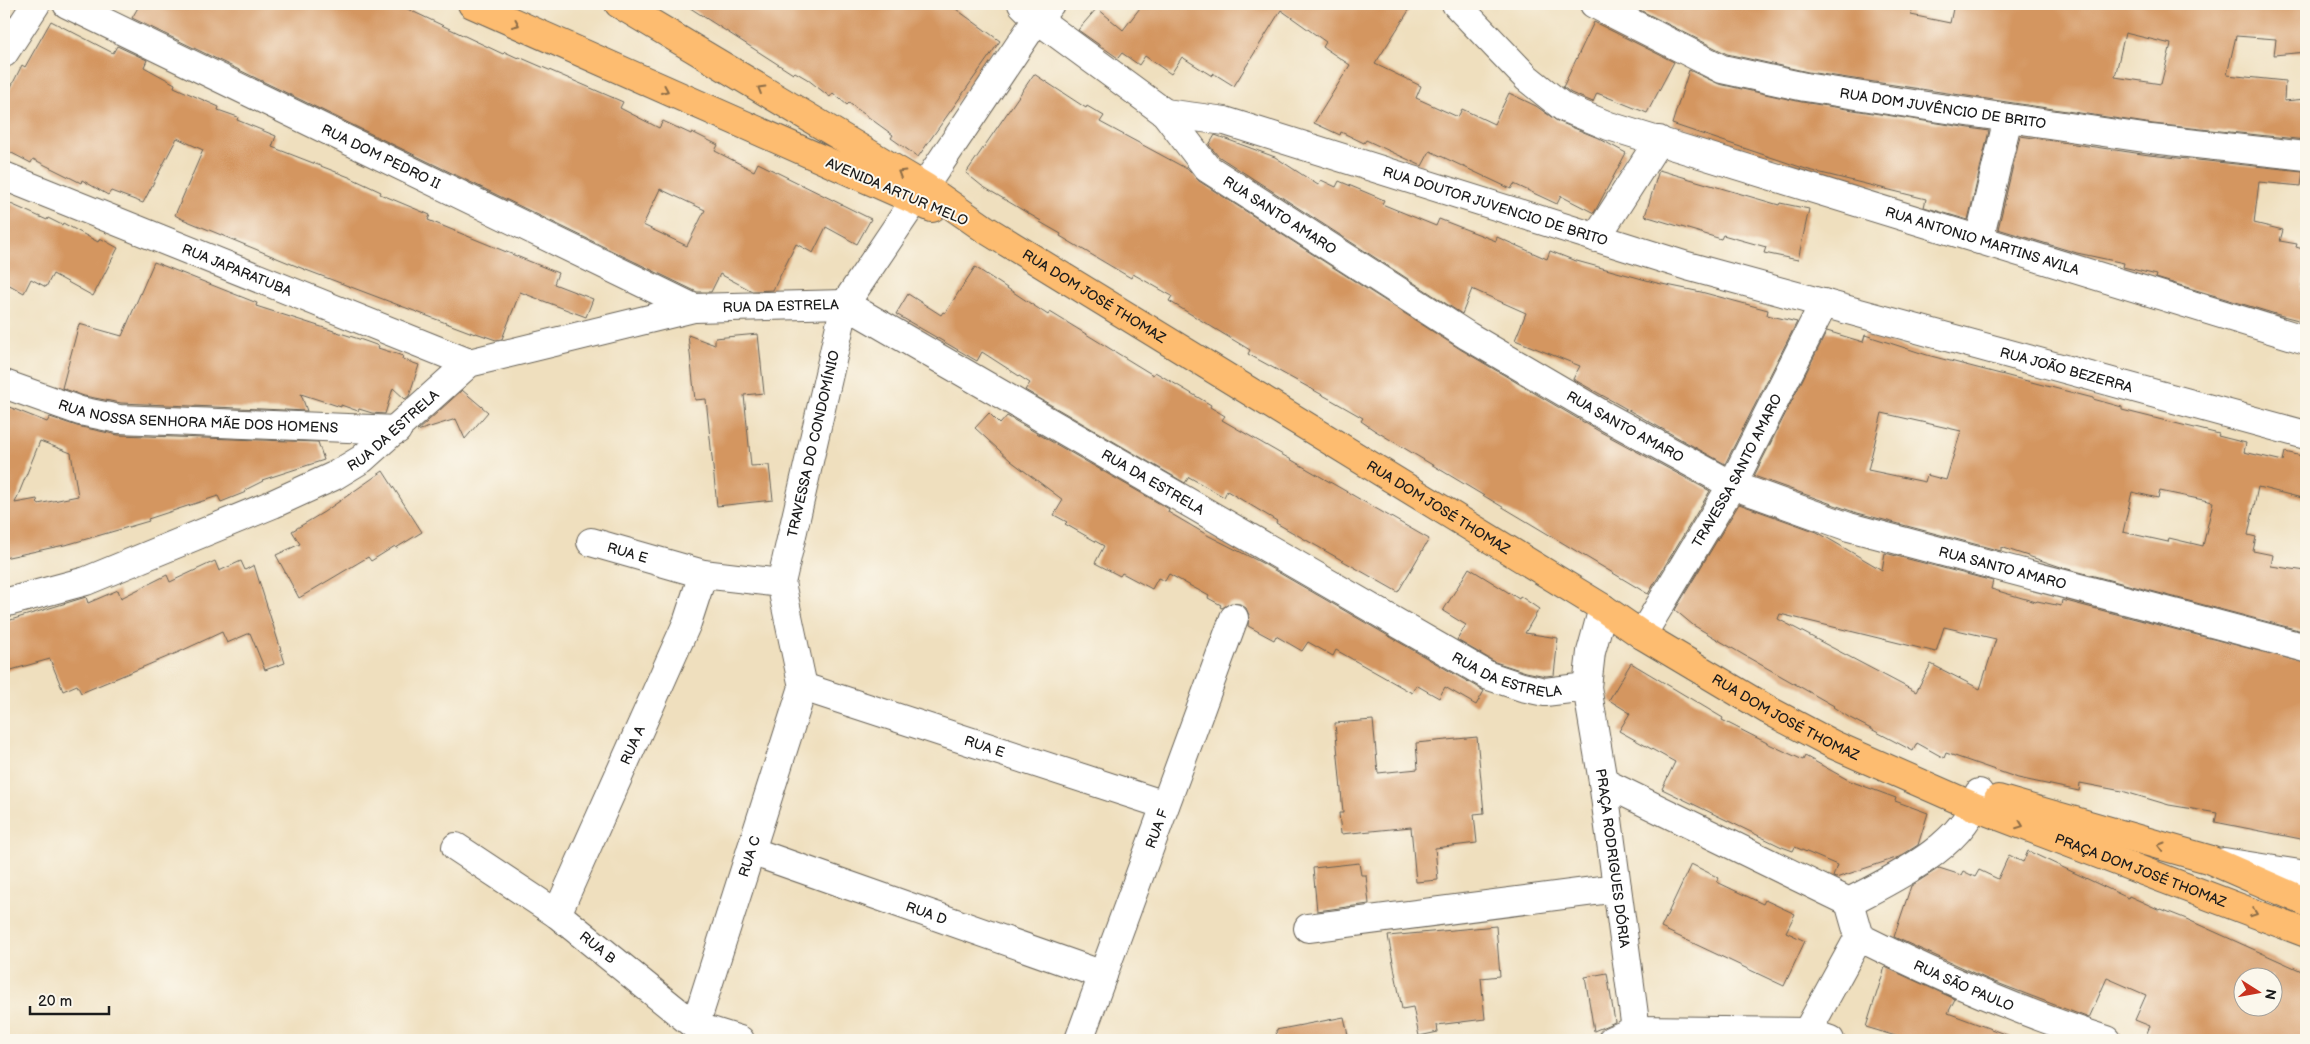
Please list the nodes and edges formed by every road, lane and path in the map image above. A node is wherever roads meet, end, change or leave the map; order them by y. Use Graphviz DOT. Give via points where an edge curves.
graph roads {
  1 [pos="36,4"];
  2 [pos="67,4"];
  3 [pos="472,4"];
  4 [pos="618,4"];
  5 [pos="1456,4"];
  6 [pos="1594,4"];
  7 [pos="1036,9"];
  8 [pos="4,53"];
  9 [pos="1166,113"];
  10 [pos="2008,118"];
  11 [pos="1659,140"];
  12 [pos="2306,156"];
  13 [pos="4,176"];
  14 [pos="921,194"];
  15 [pos="985,229"];
  16 [pos="1596,238"];
  17 [pos="1979,240"];
  18 [pos="1824,303"];
  19 [pos="844,304"];
  20 [pos="694,308"];
  21 [pos="2306,340"];
  22 [pos="469,363"];
  23 [pos="4,384"];
  24 [pos="397,430"];
  25 [pos="2306,435"];
  26 [pos="1732,485"];
  27 [pos="591,542"];
  28 [pos="703,574"];
  29 [pos="782,583"];
  30 [pos="4,603"];
  31 [pos="1603,608"];
  32 [pos="1234,618"];
  33 [pos="1642,635"];
  34 [pos="2306,648"];
  35 [pos="803,687"];
  36 [pos="1587,687"];
  37 [pos="1603,782"];
  38 [pos="1977,800"];
  39 [pos="1165,805"];
  40 [pos="456,848"];
  41 [pos="751,851"];
  42 [pos="2208,859"];
  43 [pos="2306,875"];
  44 [pos="1617,888"];
  45 [pos="1849,902"];
  46 [pos="2306,902"];
  47 [pos="558,914"];
  48 [pos="1308,928"];
  49 [pos="2306,933"];
  50 [pos="1859,938"];
  51 [pos="1103,975"];
  52 [pos="696,1026"];
  53 [pos="1818,1036"];
  54 [pos="1624,1037"];
  55 [pos="740,1040"];
  56 [pos="1078,1040"];
  57 [pos="2107,1040"];
  1 -- 8 [label="street"];
  2 -- 20 [label="street, RUA DOM PEDRO II"];
  3 -- 14 [label="main road, AVENIDA ARTUR MELO, one-way"];
  14 -- 4 [label="main road, AVENIDA ARTUR MELO, one-way"];
  5 -- 11 [label="street, RUA ANTONIO MARTINS AVILA" via="1527,78 1563,107 1609,126"];
  6 -- 10 [label="street, RUA DOM JUVÊNCIO DE BRITO" via="1722,69 1805,87"];
  7 -- 9 [label="street, RUA SANTO AMARO"];
  7 -- 14 [label="street"];
  9 -- 16 [label="street, RUA DOUTOR JUVENCIO DE BRITO" via="1224,121"];
  9 -- 26 [label="street, RUA SANTO AMARO" via="1208,168 1223,178 1468,336"];
  10 -- 12 [label="street, RUA DOM JUVÊNCIO DE BRITO" via="2151,139"];
  10 -- 17 [label="street"];
  11 -- 16 [label="street"];
  11 -- 17 [label="street, RUA ANTONIO MARTINS AVILA"];
  13 -- 22 [label="street, RUA JAPARATUBA"];
  14 -- 15 [label="main road, AVENIDA ARTUR MELO"];
  14 -- 19 [label="street"];
  15 -- 31 [label="main road, RUA DOM JOSÉ THOMAZ"];
  16 -- 18 [label="street, RUA DOUTOR JUVENCIO DE BRITO"];
  17 -- 21 [label="street, RUA ANTONIO MARTINS AVILA"];
  18 -- 25 [label="street, RUA JOÃO BEZERRA"];
  18 -- 26 [label="street, TRAVESSA SANTO AMARO"];
  19 -- 20 [label="street, RUA DA ESTRELA"];
  19 -- 29 [label="street, TRAVESSA DO CONDOMÍNIO"];
  19 -- 36 [label="street, RUA DA ESTRELA" via="1489,676 1545,692"];
  20 -- 22 [label="street, RUA DA ESTRELA"];
  22 -- 24 [label="street, RUA DA ESTRELA"];
  23 -- 24 [label="street, RUA NOSSA SENHORA MÃE DOS HOMENS" via="80,411 119,419"];
  24 -- 30 [label="street, RUA DA ESTRELA" via="362,459 334,476 273,504 86,581"];
  26 -- 33 [label="street, TRAVESSA SANTO AMARO"];
  26 -- 34 [label="street, RUA SANTO AMARO" via="1848,527"];
  27 -- 28 [label="street, RUA E"];
  28 -- 29 [label="street, RUA E"];
  28 -- 47 [label="street, RUA A" via="687,624"];
  29 -- 35 [label="street"];
  31 -- 33 [label="main road, RUA DOM JOSÉ THOMAZ"];
  31 -- 36 [label="street, PRAÇA RODRIGUES DÓRIA" via="1591,652"];
  32 -- 39 [label="street, RUA F"];
  33 -- 38 [label="main road, RUA DOM JOSÉ THOMAZ" via="1834,745 1900,776"];
  35 -- 39 [label="street, RUA E"];
  35 -- 41 [label="street, RUA C"];
  36 -- 37 [label="street, PRAÇA RODRIGUES DÓRIA"];
  37 -- 44 [label="street, PRAÇA RODRIGUES DÓRIA"];
  37 -- 45 [label="street"];
  42 -- 38 [label="main road, PRAÇA DOM JOSÉ THOMAZ, one-way"];
  38 -- 45 [label="street" via="1958,831 1919,862"];
  38 -- 49 [label="main road, PRAÇA DOM JOSÉ THOMAZ, one-way"];
  39 -- 51 [label="street, RUA F"];
  40 -- 47 [label="street, RUA B"];
  41 -- 51 [label="street, RUA D"];
  41 -- 52 [label="street, RUA C"];
  42 -- 43 [label="street, PRAÇA DOM JOSÉ THOMAZ"];
  42 -- 46 [label="main road"];
  44 -- 48 [label="street"];
  44 -- 54 [label="street, PRAÇA RODRIGUES DÓRIA"];
  45 -- 50 [label="street"];
  47 -- 52 [label="street, RUA B"];
  50 -- 53 [label="street"];
  50 -- 57 [label="street, RUA SÃO PAULO" via="1943,979"];
  51 -- 56 [label="street, RUA F"];
  52 -- 55 [label="street, RUA B"];
  53 -- 54 [label="street"];
}
